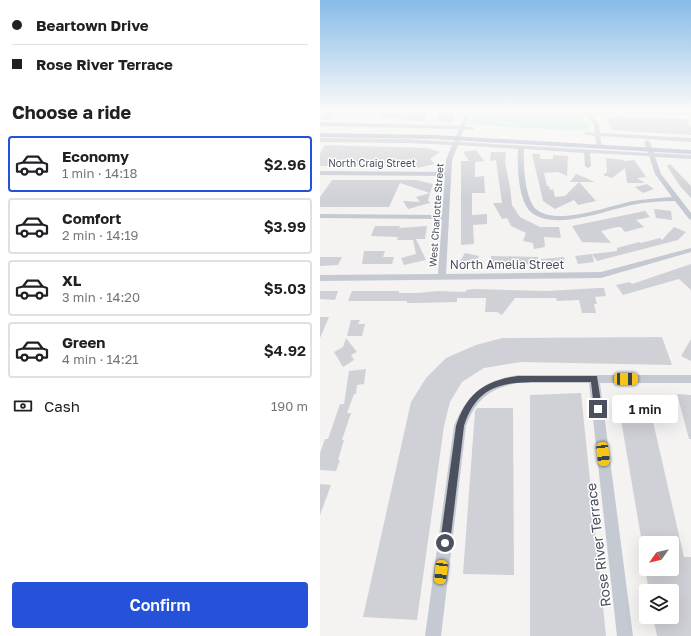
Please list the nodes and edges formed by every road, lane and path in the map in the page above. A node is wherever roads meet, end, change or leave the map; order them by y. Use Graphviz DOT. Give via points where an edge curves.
graph roads {
  1 [pos="456,140"];
  2 [pos="481,140"];
  3 [pos="589,140"];
  4 [pos="598,140"];
  5 [pos="691,140"];
  6 [pos="691,145"];
  7 [pos="521,148"];
  8 [pos="649,149"];
  9 [pos="587,151"];
  10 [pos="691,152"];
  11 [pos="691,157"];
  12 [pos="588,166"];
  13 [pos="320,173"];
  14 [pos="448,174"];
  15 [pos="676,199"];
  16 [pos="320,216"];
  17 [pos="446,217"];
  18 [pos="691,218"];
  19 [pos="691,250"];
  20 [pos="442,277"];
  21 [pos="320,278"];
  22 [pos="594,379"];
  23 [pos="691,379"];
  24 [pos="433,636"];
  25 [pos="624,636"];
  1 -- 14 [label="street, West Charlotte Street" via="451,152"];
  2 -- 7 [label="street"];
  3 -- 4 [label="main road"];
  4 -- 5 [label="street"];
  4 -- 8 [label="main road"];
  6 -- 8 [label="main road"];
  7 -- 9 [label="street"];
  7 -- 15 [label="street" via="519,160 529,206 539,215 574,217 634,203"];
  8 -- 9 [label="street"];
  8 -- 10 [label="main road"];
  8 -- 11 [label="street"];
  8 -- 15 [label="street" via="658,174"];
  9 -- 12 [label="street"];
  13 -- 14 [label="street, North Craig Street"];
  14 -- 17 [label="street, West Charlotte Street"];
  15 -- 18 [label="street"];
  16 -- 17 [label="street"];
  17 -- 20 [label="street, West Charlotte Street"];
  19 -- 20 [label="street, North Amelia Street" via="601,275"];
  20 -- 21 [label="street, North Amelia Street"];
  22 -- 23 [label="street"];
  22 -- 24 [label="street" via="502,381 478,394 470,404 460,426"];
  22 -- 25 [label="street, Rose River Terrace"];
}
